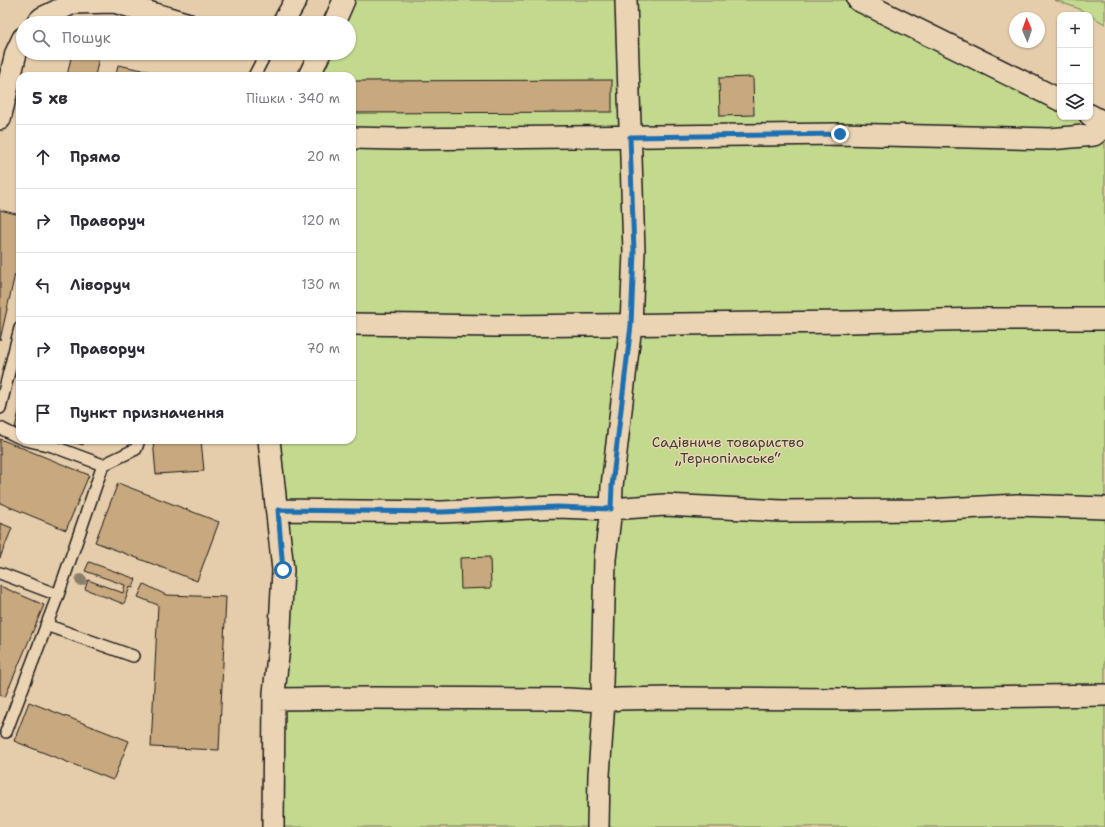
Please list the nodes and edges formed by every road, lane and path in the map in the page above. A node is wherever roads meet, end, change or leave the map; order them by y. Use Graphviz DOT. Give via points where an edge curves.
graph roads {
  1 [pos="296,0"];
  2 [pos="344,0"];
  3 [pos="626,0"];
  4 [pos="858,0"];
  5 [pos="46,16"];
  6 [pos="162,16"];
  7 [pos="287,16"];
  8 [pos="337,16"];
  9 [pos="16,53"];
  10 [pos="262,60"];
  11 [pos="317,60"];
  12 [pos="256,72"];
  13 [pos="311,72"];
  14 [pos="1057,99"];
  15 [pos="1093,117"];
  16 [pos="0,119"];
  17 [pos="1105,123"];
  18 [pos="1105,126"];
  19 [pos="630,137"];
  20 [pos="356,138"];
  21 [pos="1105,319"];
  22 [pos="356,324"];
  23 [pos="631,325"];
  24 [pos="16,360"];
  25 [pos="0,408"];
  26 [pos="0,428"];
  27 [pos="16,436"];
  28 [pos="43,444"];
  29 [pos="138,444"];
  30 [pos="270,444"];
  31 [pos="103,465"];
  32 [pos="1105,508"];
  33 [pos="611,509"];
  34 [pos="278,510"];
  35 [pos="0,573"];
  36 [pos="58,595"];
  37 [pos="46,625"];
  38 [pos="133,656"];
  39 [pos="1105,695"];
  40 [pos="274,699"];
  41 [pos="604,701"];
  42 [pos="6,732"];
  43 [pos="273,827"];
  44 [pos="598,827"];
  1 -- 7 [label="street"];
  2 -- 8 [label="street"];
  3 -- 19 [label="street"];
  4 -- 14 [label="street"];
  5 -- 6 [label="street" via="73,3 114,2"];
  9 -- 16 [label="street"];
  10 -- 12 [label="lane"];
  11 -- 13 [label="street"];
  15 -- 17 [label="street"];
  18 -- 19 [label="street" via="1094,135 1050,139 840,134"];
  19 -- 20 [label="street"];
  19 -- 23 [label="street" via="634,252"];
  21 -- 23 [label="street"];
  22 -- 23 [label="street"];
  23 -- 33 [label="street"];
  24 -- 25 [label="lane"];
  26 -- 27 [label="lane"];
  28 -- 31 [label="lane"];
  29 -- 31 [label="lane" via="136,449"];
  30 -- 34 [label="street"];
  31 -- 36 [label="lane"];
  32 -- 33 [label="street" via="1017,505 928,510 782,511 665,504"];
  33 -- 34 [label="street" via="557,507 442,512"];
  33 -- 41 [label="street" via="605,559 602,684"];
  34 -- 40 [label="street" via="283,570"];
  35 -- 36 [label="lane"];
  36 -- 37 [label="lane"];
  37 -- 38 [label="lane"];
  37 -- 42 [label="lane"];
  39 -- 41 [label="street" via="845,699 672,698"];
  40 -- 41 [label="street"];
  40 -- 43 [label="street"];
  41 -- 44 [label="street"];
}
